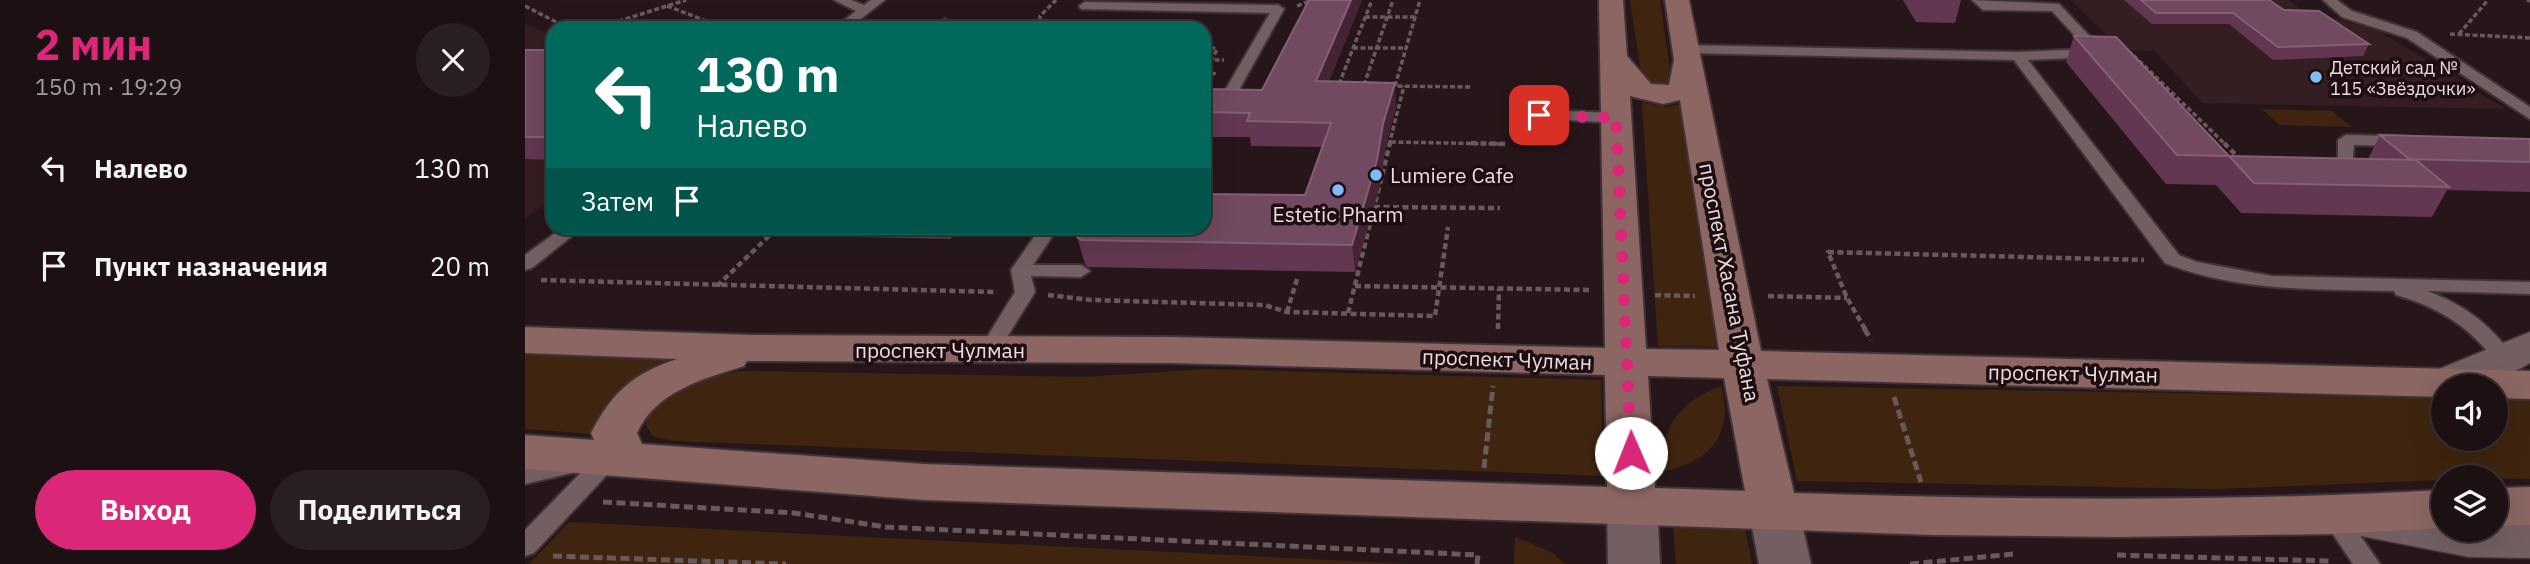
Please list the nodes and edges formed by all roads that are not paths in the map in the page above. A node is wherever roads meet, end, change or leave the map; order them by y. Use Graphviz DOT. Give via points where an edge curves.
graph roads {
  1 [pos="840,0"];
  2 [pos="879,0"];
  3 [pos="1611,0"];
  4 [pos="1677,0"];
  5 [pos="1978,0"];
  6 [pos="2329,0"];
  7 [pos="1146,4"];
  8 [pos="1085,6"];
  9 [pos="2055,7"];
  10 [pos="2077,7"];
  11 [pos="866,10"];
  12 [pos="851,21"];
  13 [pos="1687,54"];
  14 [pos="2018,56"];
  15 [pos="1613,57"];
  16 [pos="1211,96"];
  17 [pos="2530,114"];
  18 [pos="1539,115"];
  19 [pos="1616,118"];
  20 [pos="2425,142"];
  21 [pos="2306,166"];
  22 [pos="564,235"];
  23 [pos="1044,235"];
  24 [pos="525,264"];
  25 [pos="1020,270"];
  26 [pos="1081,271"];
  27 [pos="2375,285"];
  28 [pos="2530,288"];
  29 [pos="525,340"];
  30 [pos="751,348"];
  31 [pos="989,350"];
  32 [pos="1625,363"];
  33 [pos="2522,363"];
  34 [pos="1743,366"];
  35 [pos="525,452"];
  36 [pos="618,457"];
  37 [pos="525,475"];
  38 [pos="1632,505"];
  39 [pos="2530,506"];
  40 [pos="2508,507"];
  41 [pos="2431,510"];
  42 [pos="1774,511"];
  43 [pos="2332,515"];
  44 [pos="2530,539"];
  45 [pos="532,551"];
  46 [pos="2366,563"];
  47 [pos="1634,564"];
  48 [pos="1785,564"];
  1 -- 11 [label="lane"];
  2 -- 11 [label="lane"];
  3 -- 15 [label="main road"];
  4 -- 13 [label="main road, проспект Хасана Туфана"];
  5 -- 9 [label="lane" via="1983,6"];
  6 -- 17 [label="lane" via="2347,13 2404,33"];
  7 -- 8 [label="lane"];
  7 -- 16 [label="lane" via="1278,9 1229,96"];
  9 -- 10 [label="lane"];
  9 -- 14 [label="lane" via="2098,53"];
  11 -- 12 [label="lane"];
  13 -- 14 [label="lane"];
  13 -- 15 [label="main road" via="1683,90 1663,95 1642,92"];
  13 -- 34 [label="main road, проспект Хасана Туфана"];
  14 -- 27 [label="lane" via="2172,259 2271,282"];
  15 -- 19 [label="main road"];
  18 -- 19 [label="lane"];
  19 -- 32 [label="main road"];
  20 -- 21 [label="lane" via="2346,140 2346,167"];
  22 -- 24 [label="lane"];
  23 -- 25 [label="lane"];
  25 -- 26 [label="lane"];
  25 -- 31 [label="lane" via="1025,292"];
  27 -- 28 [label="lane"];
  27 -- 33 [label="lane" via="2419,295 2458,313"];
  29 -- 30 [label="main road, проспект Чулман"];
  30 -- 31 [label="main road, проспект Чулман"];
  30 -- 36 [label="main road" via="688,369 650,389 628,408 614,433"];
  31 -- 32 [label="main road, проспект Чулман" via="1171,350"];
  32 -- 34 [label="main road, проспект Чулман"];
  32 -- 38 [label="main road"];
  33 -- 34 [label="main road, проспект Чулман" via="2449,381"];
  34 -- 42 [label="main road, проспект Хасана Туфана"];
  35 -- 36 [label="main road"];
  36 -- 37 [label="lane"];
  36 -- 38 [label="main road" via="924,482"];
  36 -- 45 [label="lane" via="570,500"];
  38 -- 42 [label="main road"];
  38 -- 47 [label="street"];
  39 -- 40 [label="main road"];
  41 -- 43 [label="main road"];
  42 -- 43 [label="main road" via="2119,518"];
  42 -- 48 [label="street, проспект Хасана Туфана"];
  43 -- 44 [label="street" via="2469,538"];
  43 -- 46 [label="lane"];
}
